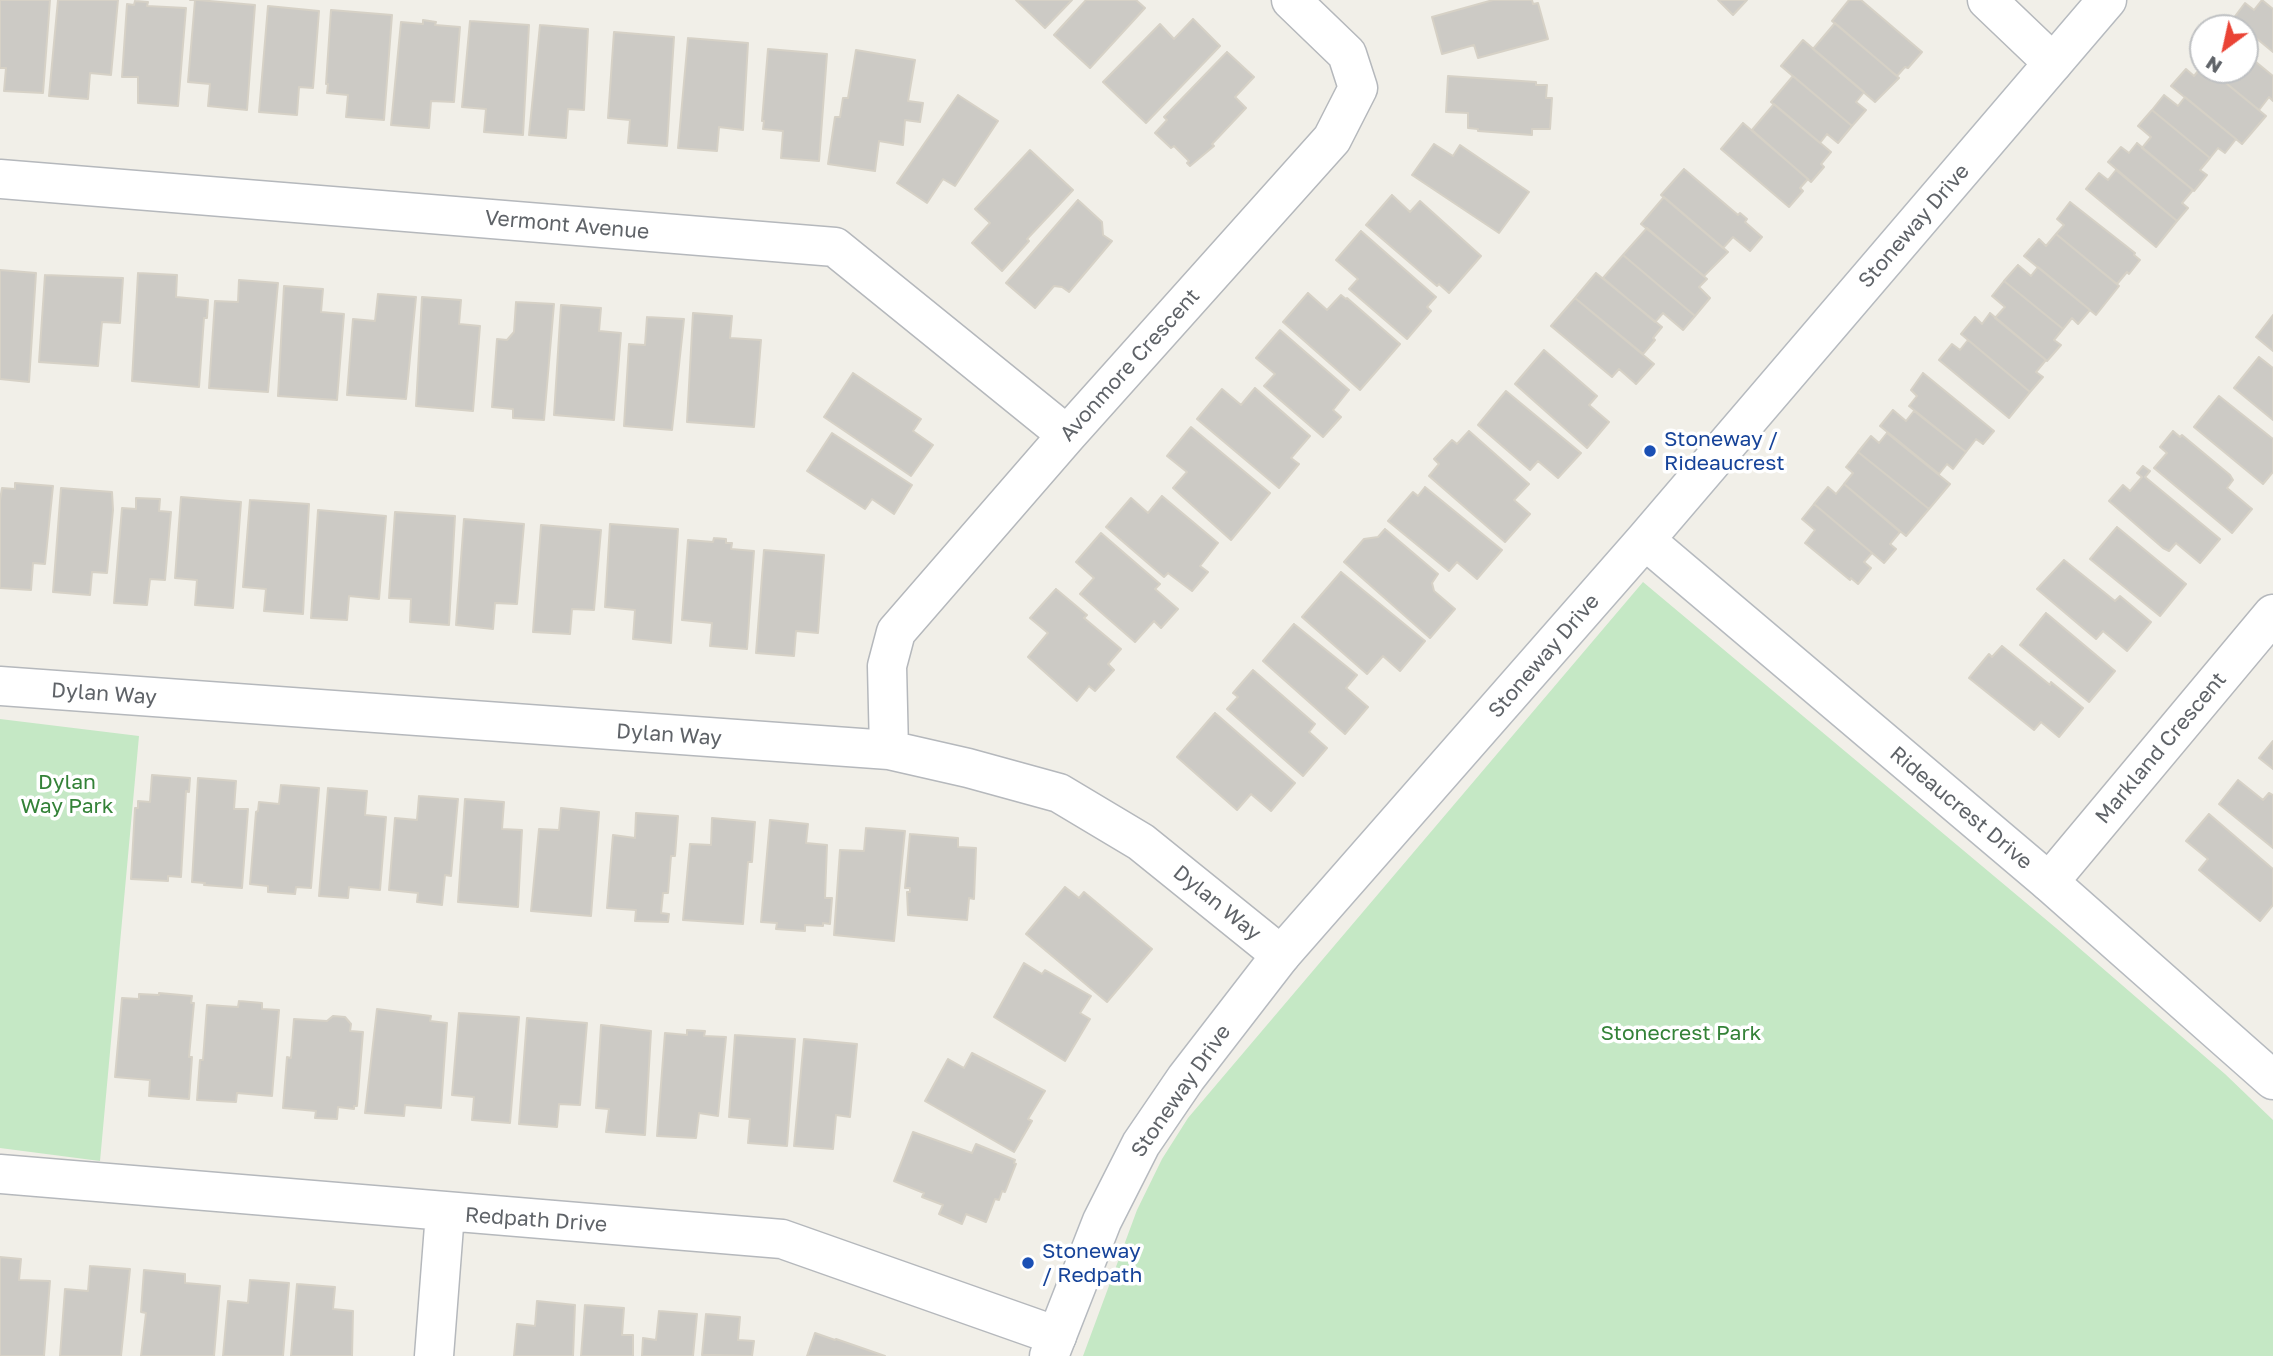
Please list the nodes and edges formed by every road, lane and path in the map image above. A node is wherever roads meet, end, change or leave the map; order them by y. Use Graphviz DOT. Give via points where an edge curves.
graph roads {
  1 [pos="1290,0"];
  2 [pos="1987,0"];
  3 [pos="2107,0"];
  4 [pos="2053,63"];
  5 [pos="0,179"];
  6 [pos="1067,435"];
  7 [pos="1645,540"];
  8 [pos="2273,614"];
  9 [pos="0,686"];
  10 [pos="889,750"];
  11 [pos="2049,882"];
  12 [pos="1281,955"];
  13 [pos="2273,1080"];
  14 [pos="0,1174"];
  15 [pos="445,1213"];
  16 [pos="1053,1346"];
  17 [pos="434,1356"];
  1 -- 6 [label="street, Avonmore Crescent" via="1347,54 1358,88 1332,139"];
  2 -- 4 [label="street"];
  3 -- 4 [label="street, Stoneway Drive"];
  4 -- 7 [label="street, Stoneway Drive"];
  5 -- 6 [label="street, Vermont Avenue" via="835,247"];
  6 -- 10 [label="street, Avonmore Crescent" via="896,632 887,666"];
  7 -- 11 [label="street, Rideaucrest Drive"];
  7 -- 12 [label="street, Stoneway Drive"];
  8 -- 11 [label="street, Markland Crescent"];
  9 -- 10 [label="street, Dylan Way"];
  10 -- 12 [label="street, Dylan Way" via="1059,793 1141,842"];
  11 -- 13 [label="street, Rideaucrest Drive"];
  12 -- 16 [label="street, Stoneway Drive" via="1141,1144 1102,1220"];
  14 -- 15 [label="street, Redpath Drive"];
  15 -- 16 [label="street, Redpath Drive" via="782,1239"];
  15 -- 17 [label="street"];
}
